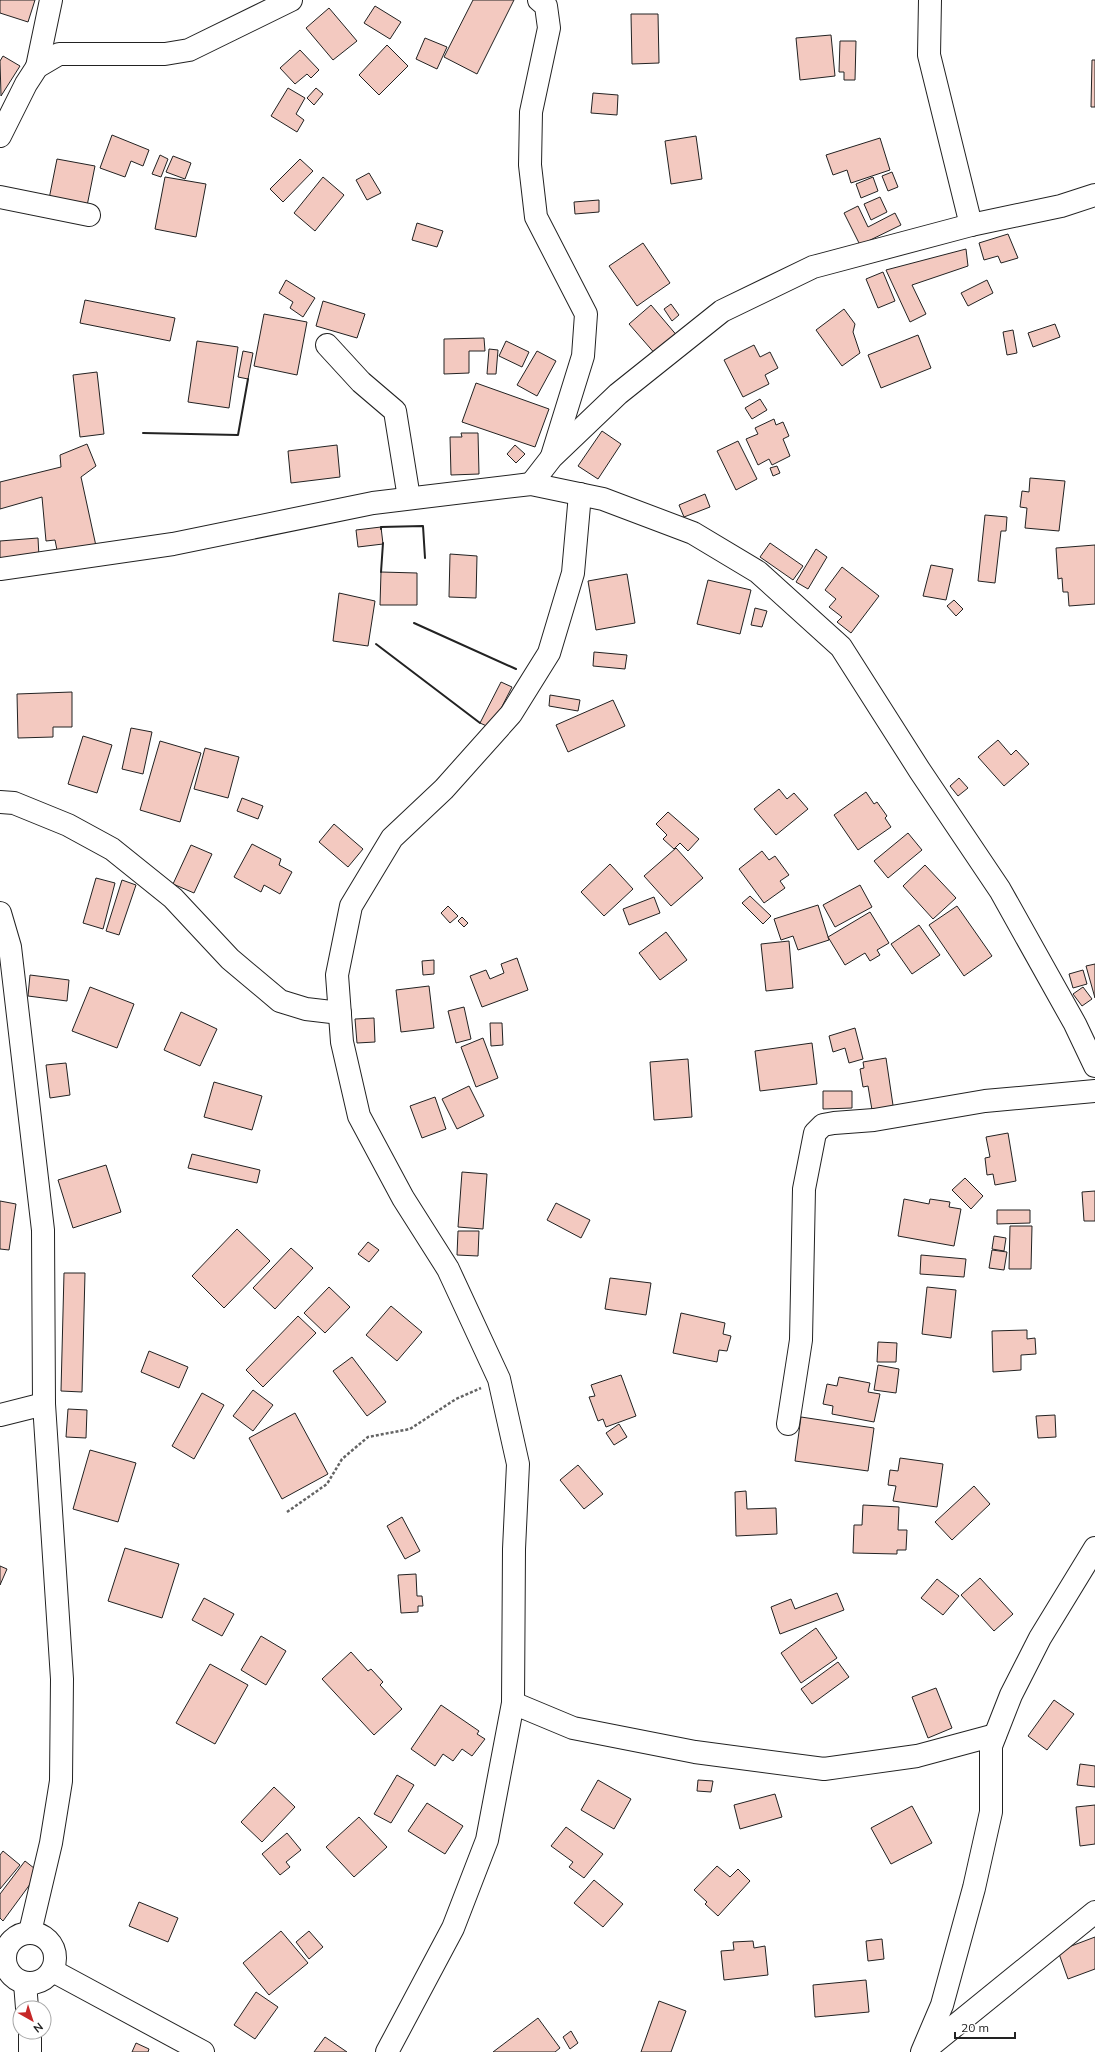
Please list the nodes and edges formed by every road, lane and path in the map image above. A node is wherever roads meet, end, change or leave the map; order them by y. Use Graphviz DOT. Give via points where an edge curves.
graph roads {
  1 [pos="51,0"];
  2 [pos="292,0"];
  3 [pos="539,0"];
  4 [pos="930,0"];
  5 [pos="38,67"];
  6 [pos="0,136"];
  7 [pos="1095,195"];
  8 [pos="0,197"];
  9 [pos="89,215"];
  10 [pos="971,225"];
  11 [pos="327,345"];
  12 [pos="552,457"];
  13 [pos="531,484"];
  14 [pos="580,494"];
  15 [pos="409,498"];
  16 [pos="0,570"];
  17 [pos="0,802"];
  18 [pos="0,913"];
  19 [pos="5,946"];
  20 [pos="340,1012"];
  21 [pos="1095,1066"];
  22 [pos="1095,1091"];
  23 [pos="499,1379"];
  24 [pos="44,1404"];
  25 [pos="0,1415"];
  26 [pos="788,1424"];
  27 [pos="287,1512"];
  28 [pos="1095,1548"];
  29 [pos="513,1703"];
  30 [pos="995,1735"];
  31 [pos="1095,1912"];
  32 [pos="30,1932"];
  33 [pos="8,1965"];
  34 [pos="53,1971"];
  35 [pos="23,2000"];
  36 [pos="30,2040"];
  37 [pos="30,2052"];
  38 [pos="203,2052"];
  39 [pos="387,2052"];
  40 [pos="922,2052"];
  1 -- 5 [label="street"];
  2 -- 5 [label="street" via="189,50 165,54 59,54"];
  3 -- 12 [label="street" via="546,6 549,28 531,112 530,165 536,217 586,314 583,356"];
  4 -- 10 [label="street" via="929,55"];
  5 -- 6 [label="street" via="26,84"];
  7 -- 10 [label="street" via="1061,206"];
  8 -- 9 [label="street"];
  10 -- 12 [label="street" via="813,268 722,311 618,394"];
  11 -- 15 [label="street" via="362,382 395,411"];
  12 -- 13 [label="street"];
  13 -- 14 [label="street"];
  13 -- 15 [label="street"];
  14 -- 20 [label="street" via="573,573 549,653 511,714 444,789 392,838 351,906 337,975"];
  14 -- 21 [label="street" via="603,499 693,533 758,572 841,648 1000,890 1075,1024"];
  15 -- 16 [label="street" via="373,502 173,544"];
  17 -- 20 [label="street" via="14,804 68,825 112,848 173,898 230,959 280,1001 306,1009"];
  18 -- 19 [label="street"];
  19 -- 24 [label="street" via="43,1230"];
  20 -- 23 [label="street" via="342,1042 359,1116 403,1198 448,1269"];
  22 -- 26 [label="street" via="985,1101 874,1120 834,1123 824,1125 815,1134 804,1189 801,1340"];
  23 -- 27 [label="path" via="456,1399 410,1429 368,1437 342,1458 327,1484"];
  23 -- 29 [label="street" via="518,1464 514,1549"];
  24 -- 25 [label="street"];
  24 -- 32 [label="street" via="62,1679 61,1781 51,1843"];
  28 -- 30 [label="street" via="1040,1638 1011,1695"];
  29 -- 30 [label="street" via="573,1728 695,1752 824,1769 917,1756"];
  29 -- 39 [label="street" via="487,1840 453,1928"];
  30 -- 40 [label="street" via="991,1746 991,1812 978,1873 942,2005"];
  31 -- 40 [label="street"];
  32 -- 33 [label="street" via="11,1941"];
  32 -- 34 [label="street" via="50,1941 55,1950 56,1960"];
  33 -- 34 [label="street" via="36,1983 46,1979"];
  33 -- 35 [label="street"];
  34 -- 38 [label="street"];
  36 -- 37 [label="street"];
}
